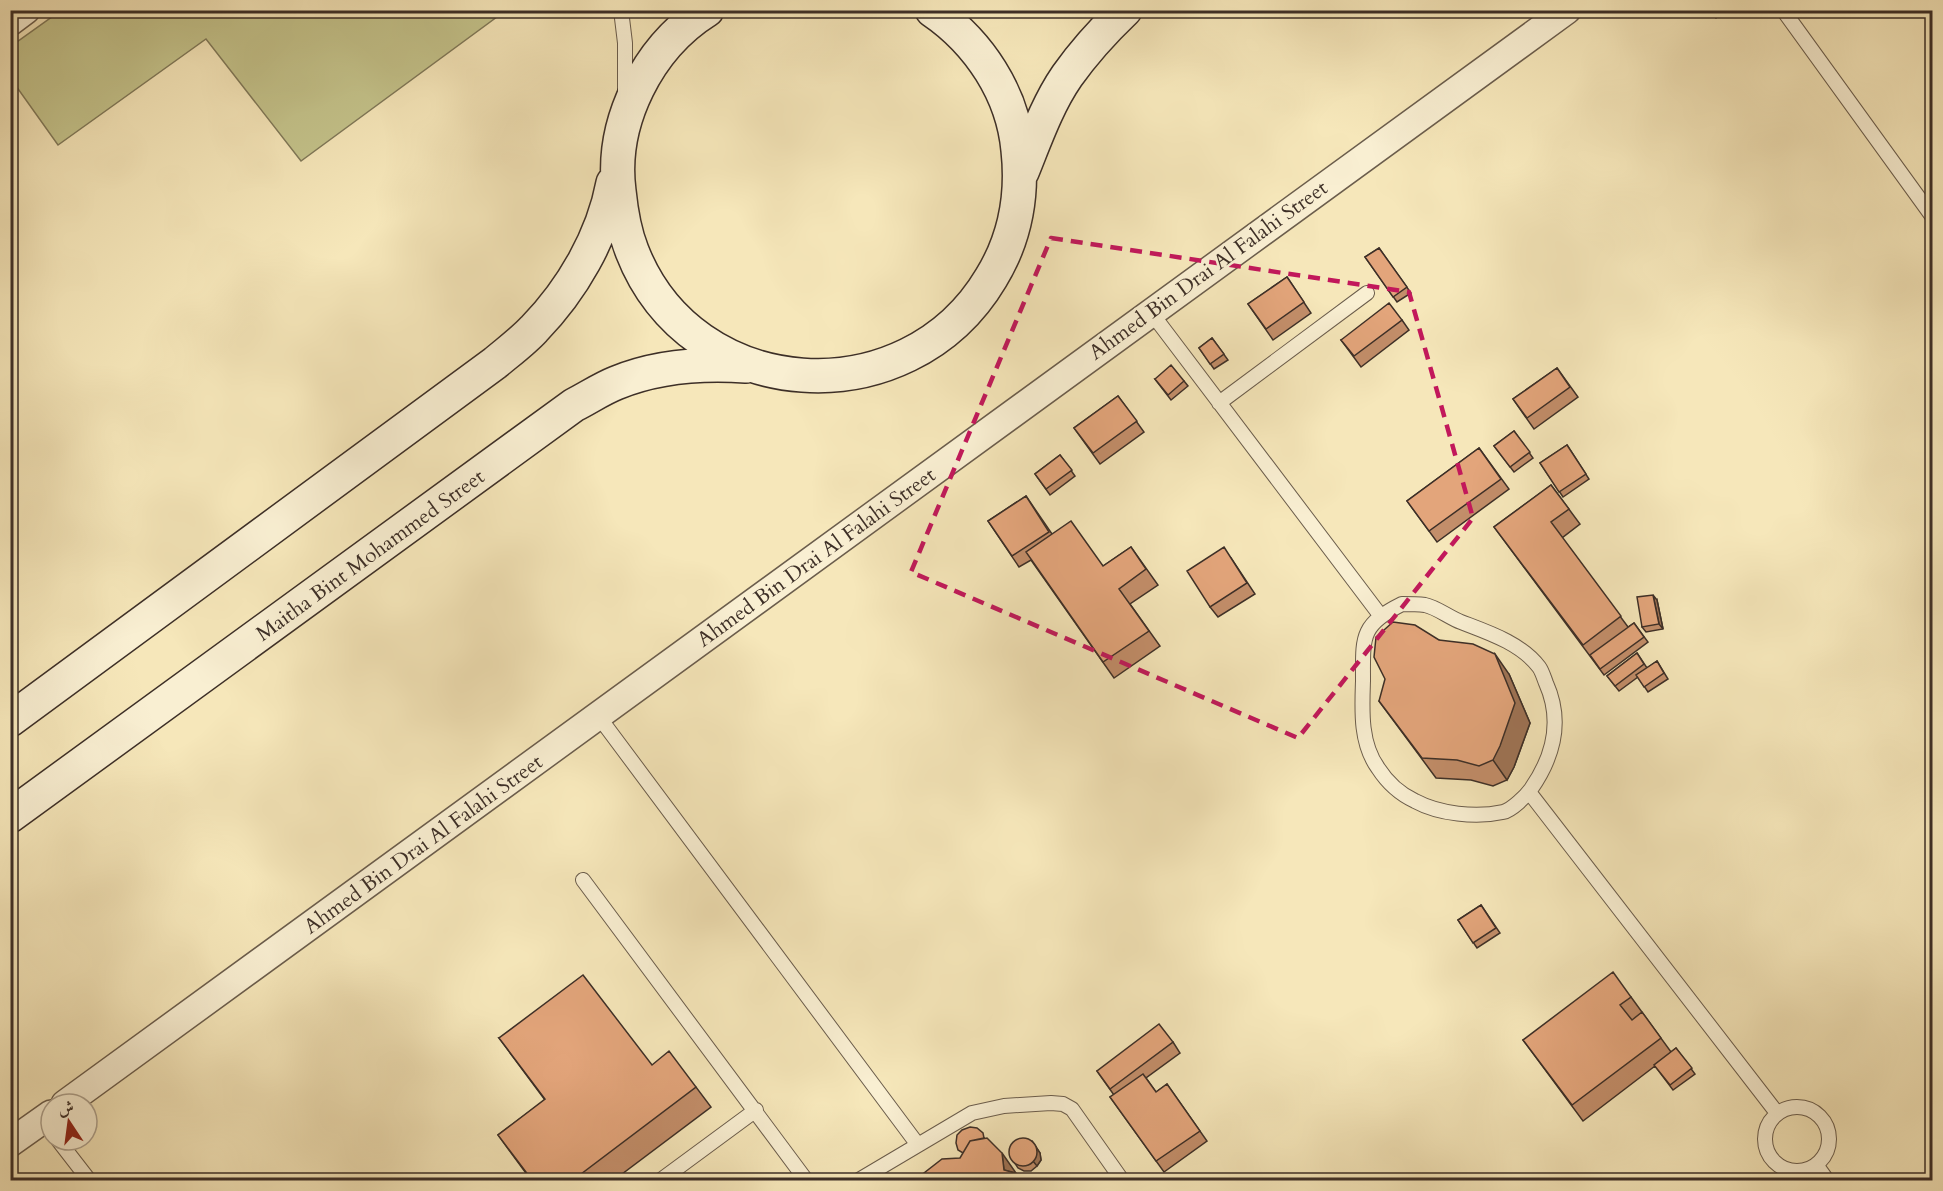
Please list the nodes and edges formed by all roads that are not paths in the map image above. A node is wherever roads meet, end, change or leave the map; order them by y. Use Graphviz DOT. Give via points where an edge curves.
graph roads {
  1 [pos="26,10"];
  2 [pos="621,10"];
  3 [pos="706,10"];
  4 [pos="932,10"];
  5 [pos="1125,10"];
  6 [pos="1567,10"];
  7 [pos="1783,10"];
  8 [pos="10,22"];
  9 [pos="622,134"];
  10 [pos="1021,174"];
  11 [pos="1932,216"];
  12 [pos="1367,293"];
  13 [pos="1150,311"];
  14 [pos="757,367"];
  15 [pos="1220,403"];
  16 [pos="1380,615"];
  17 [pos="599,717"];
  18 [pos="10,720"];
  19 [pos="1529,792"];
  20 [pos="10,816"];
  21 [pos="583,880"];
  22 [pos="81,1092"];
  23 [pos="756,1110"];
  24 [pos="1777,1113"];
  25 [pos="39,1131"];
  26 [pos="10,1143"];
  27 [pos="918,1145"];
  28 [pos="69,1152"];
  29 [pos="1817,1166"];
  30 [pos="89,1180"];
  31 [pos="661,1180"];
  32 [pos="806,1180"];
  33 [pos="859,1180"];
  34 [pos="1122,1180"];
  35 [pos="1827,1180"];
  1 -- 8 [label="street"];
  2 -- 9 [label="lane" via="625,43"];
  3 -- 9 [label="main road" via="675,36 654,61 637,90"];
  4 -- 10 [label="main road" via="972,45 992,73 1008,105"];
  5 -- 10 [label="main road" via="1098,36 1066,78"];
  6 -- 13 [label="street, Ahmed Bin Drai Al Falahi Street"];
  7 -- 11 [label="lane"];
  9 -- 14 [label="main road" via="618,183 622,218 632,252 648,282 669,310 695,334 724,353"];
  9 -- 18 [label="main road" via="610,198 592,246 567,290 534,330 495,363"];
  10 -- 14 [label="main road" via="1011,236 999,265 963,316 938,338 882,366 851,374 788,374"];
  12 -- 15 [label="lane"];
  13 -- 15 [label="lane"];
  13 -- 17 [label="street, Ahmed Bin Drai Al Falahi Street"];
  14 -- 20 [label="main road, Maitha Bint Mohammed Street" via="709,364 662,369 616,383 574,405"];
  15 -- 16 [label="lane"];
  16 -- 19 [label="lane" via="1402,604 1427,605 1517,647 1539,667 1552,697 1556,731 1548,763"];
  16 -- 19 [label="lane" via="1368,629 1363,646 1362,718 1366,744 1393,787 1415,802 1473,815 1506,812"];
  17 -- 22 [label="street, Ahmed Bin Drai Al Falahi Street"];
  17 -- 27 [label="lane"];
  19 -- 24 [label="lane"];
  21 -- 23 [label="lane"];
  23 -- 31 [label="lane"];
  23 -- 32 [label="lane"];
  24 -- 29 [label="lane" via="1765,1129 1765,1150 1778,1166 1797,1172"];
  24 -- 29 [label="lane" via="1797,1106 1817,1112 1829,1129 1829,1149"];
  25 -- 26 [label="street"];
  27 -- 33 [label="lane"];
  27 -- 34 [label="lane" via="972,1113 1004,1106 1063,1104 1079,1117"];
  28 -- 30 [label="lane"];
  29 -- 35 [label="lane"];
}
